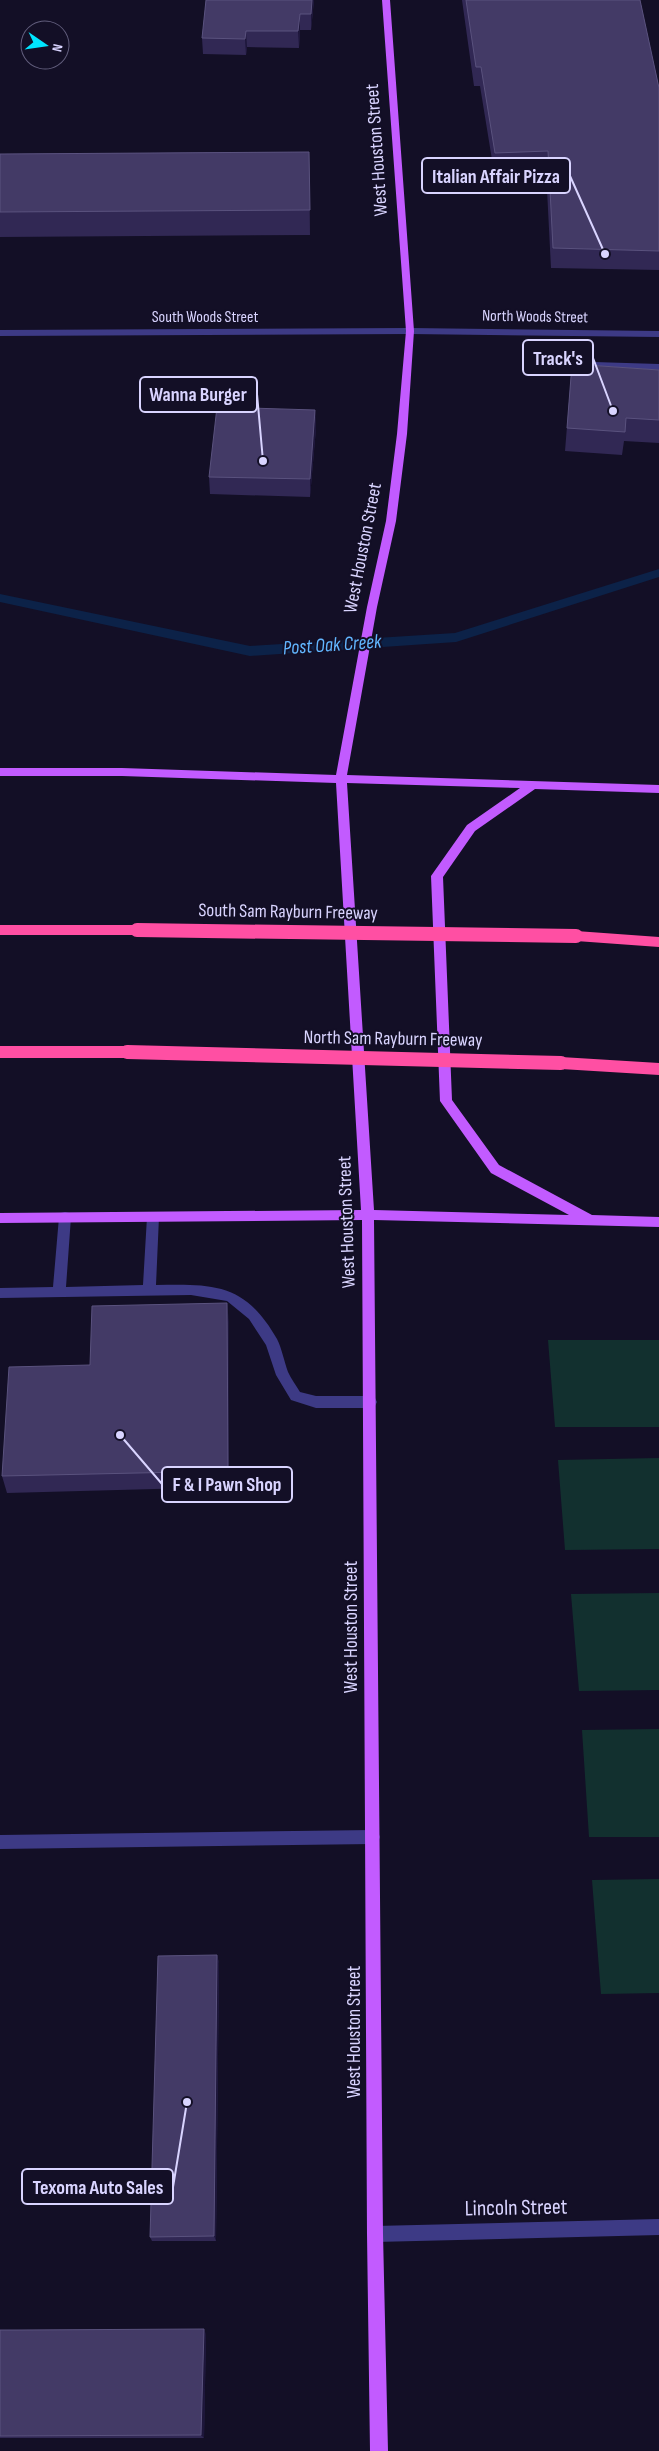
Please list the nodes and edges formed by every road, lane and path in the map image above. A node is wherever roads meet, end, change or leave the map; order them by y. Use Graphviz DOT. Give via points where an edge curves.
graph roads {
  1 [pos="386,0"];
  2 [pos="410,331"];
  3 [pos="0,333"];
  4 [pos="659,334"];
  5 [pos="594,365"];
  6 [pos="659,367"];
  7 [pos="0,772"];
  8 [pos="341,779"];
  9 [pos="533,785"];
  10 [pos="659,790"];
  11 [pos="0,930"];
  12 [pos="659,942"];
  13 [pos="0,1052"];
  14 [pos="659,1068"];
  15 [pos="368,1216"];
  16 [pos="65,1217"];
  17 [pos="153,1217"];
  18 [pos="0,1218"];
  19 [pos="590,1220"];
  20 [pos="659,1222"];
  21 [pos="149,1291"];
  22 [pos="59,1292"];
  23 [pos="0,1293"];
  24 [pos="370,1402"];
  25 [pos="372,1837"];
  26 [pos="0,1842"];
  27 [pos="659,2227"];
  28 [pos="375,2234"];
  29 [pos="379,2451"];
  1 -- 2 [label="main road, West Houston Street"];
  2 -- 3 [label="street, South Woods Street"];
  2 -- 4 [label="street, North Woods Street"];
  2 -- 8 [label="main road, West Houston Street" via="392,511"];
  5 -- 6 [label="street"];
  7 -- 8 [label="main road" via="122,772"];
  8 -- 9 [label="main road"];
  8 -- 15 [label="main road, West Houston Street"];
  9 -- 10 [label="main road"];
  9 -- 19 [label="main road" via="471,828 437,876 446,1101 495,1169"];
  11 -- 12 [label="highway, South Sam Rayburn Freeway, bridge" via="576,936"];
  13 -- 14 [label="highway, North Sam Rayburn Freeway, bridge" via="127,1052"];
  15 -- 17 [label="main road"];
  15 -- 19 [label="main road"];
  15 -- 24 [label="main road, West Houston Street"];
  16 -- 17 [label="main road"];
  16 -- 18 [label="main road"];
  16 -- 22 [label="street"];
  17 -- 21 [label="street"];
  19 -- 20 [label="main road"];
  21 -- 22 [label="street"];
  21 -- 24 [label="street" via="191,1290 230,1296 254,1315 272,1343 283,1375 296,1396 316,1402"];
  22 -- 23 [label="street"];
  24 -- 25 [label="main road, West Houston Street"];
  25 -- 26 [label="street"];
  25 -- 28 [label="main road, West Houston Street"];
  27 -- 28 [label="street, Lincoln Street"];
  28 -- 29 [label="main road, West Houston Street"];
}
